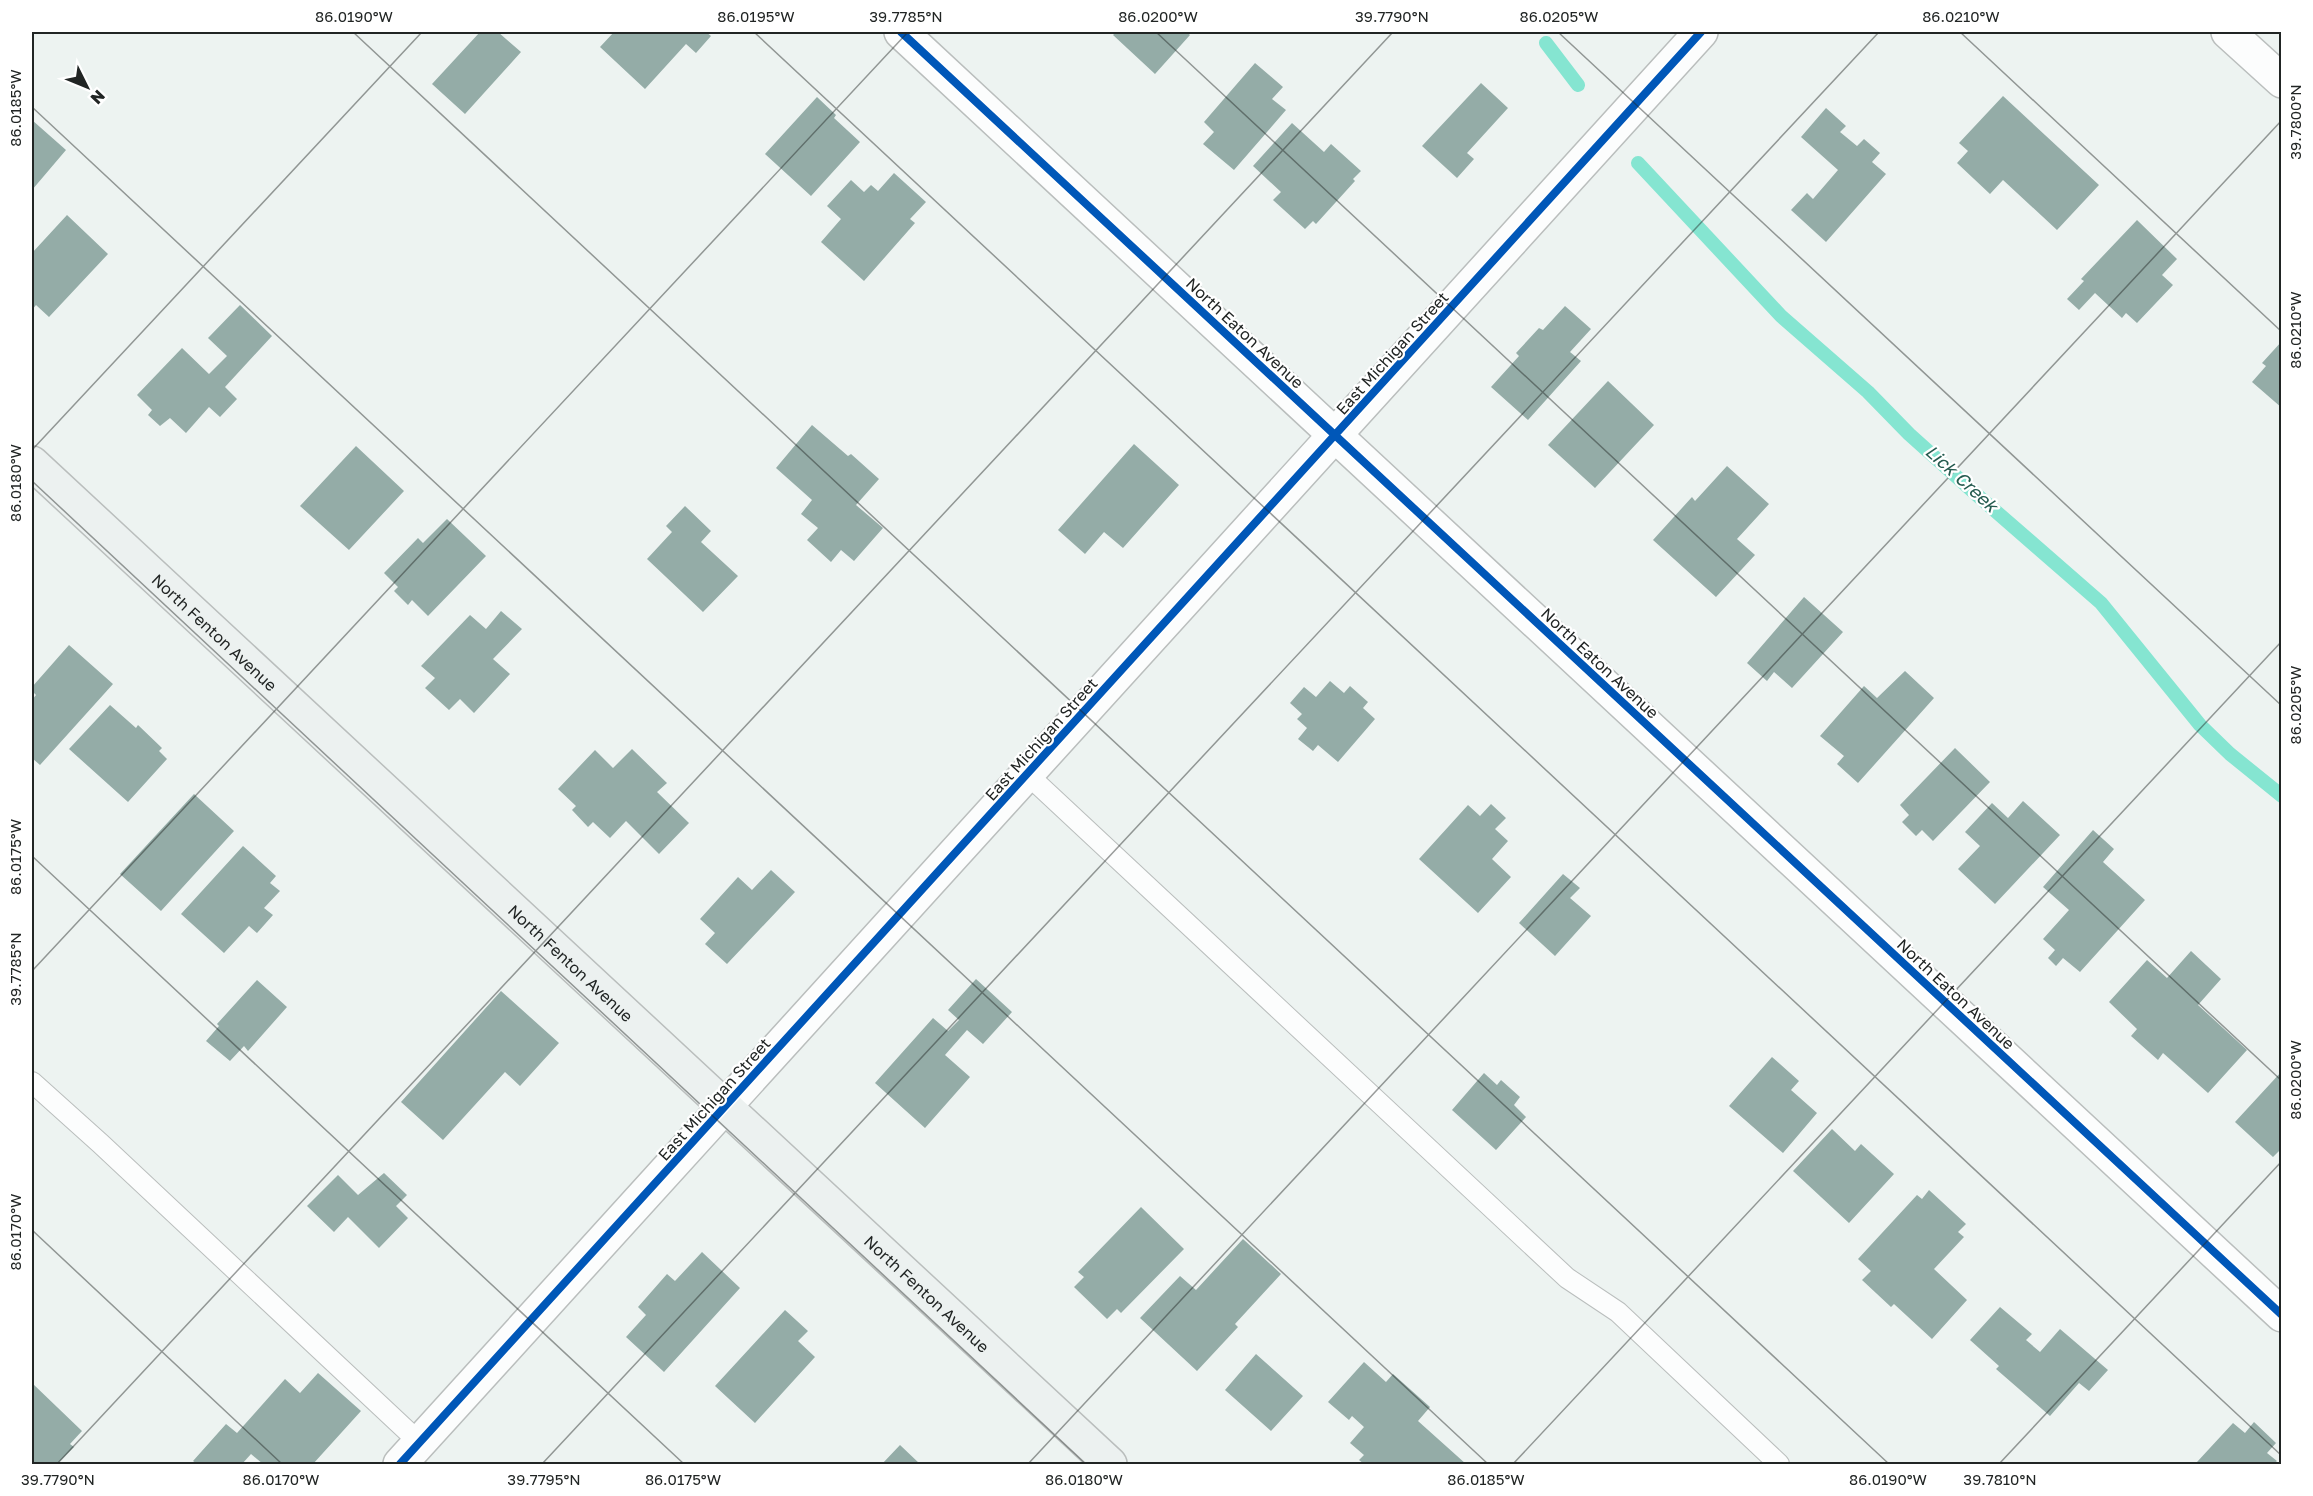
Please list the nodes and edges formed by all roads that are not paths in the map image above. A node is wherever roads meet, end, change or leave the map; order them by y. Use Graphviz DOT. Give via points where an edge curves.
graph roads {
  1 [pos="901,32"];
  2 [pos="1701,32"];
  3 [pos="2228,32"];
  4 [pos="2282,81"];
  5 [pos="1335,435"];
  6 [pos="32,463"];
  7 [pos="1027,774"];
  8 [pos="32,1082"];
  9 [pos="725,1107"];
  10 [pos="2282,1315"];
  11 [pos="410,1454"];
  12 [pos="1110,1464"];
  13 [pos="1779,1464"];
  1 -- 5 [label="street, North Eaton Avenue"];
  2 -- 5 [label="street, East Michigan Street"];
  3 -- 4 [label="street"];
  5 -- 7 [label="street, East Michigan Street"];
  5 -- 10 [label="street, North Eaton Avenue"];
  6 -- 9 [label="street, North Fenton Avenue"];
  7 -- 9 [label="street, East Michigan Street"];
  7 -- 13 [label="lane" via="1567,1278 1618,1312"];
  8 -- 11 [label="lane" via="101,1144"];
  9 -- 11 [label="street, East Michigan Street"];
  9 -- 12 [label="street, North Fenton Avenue"];
}
